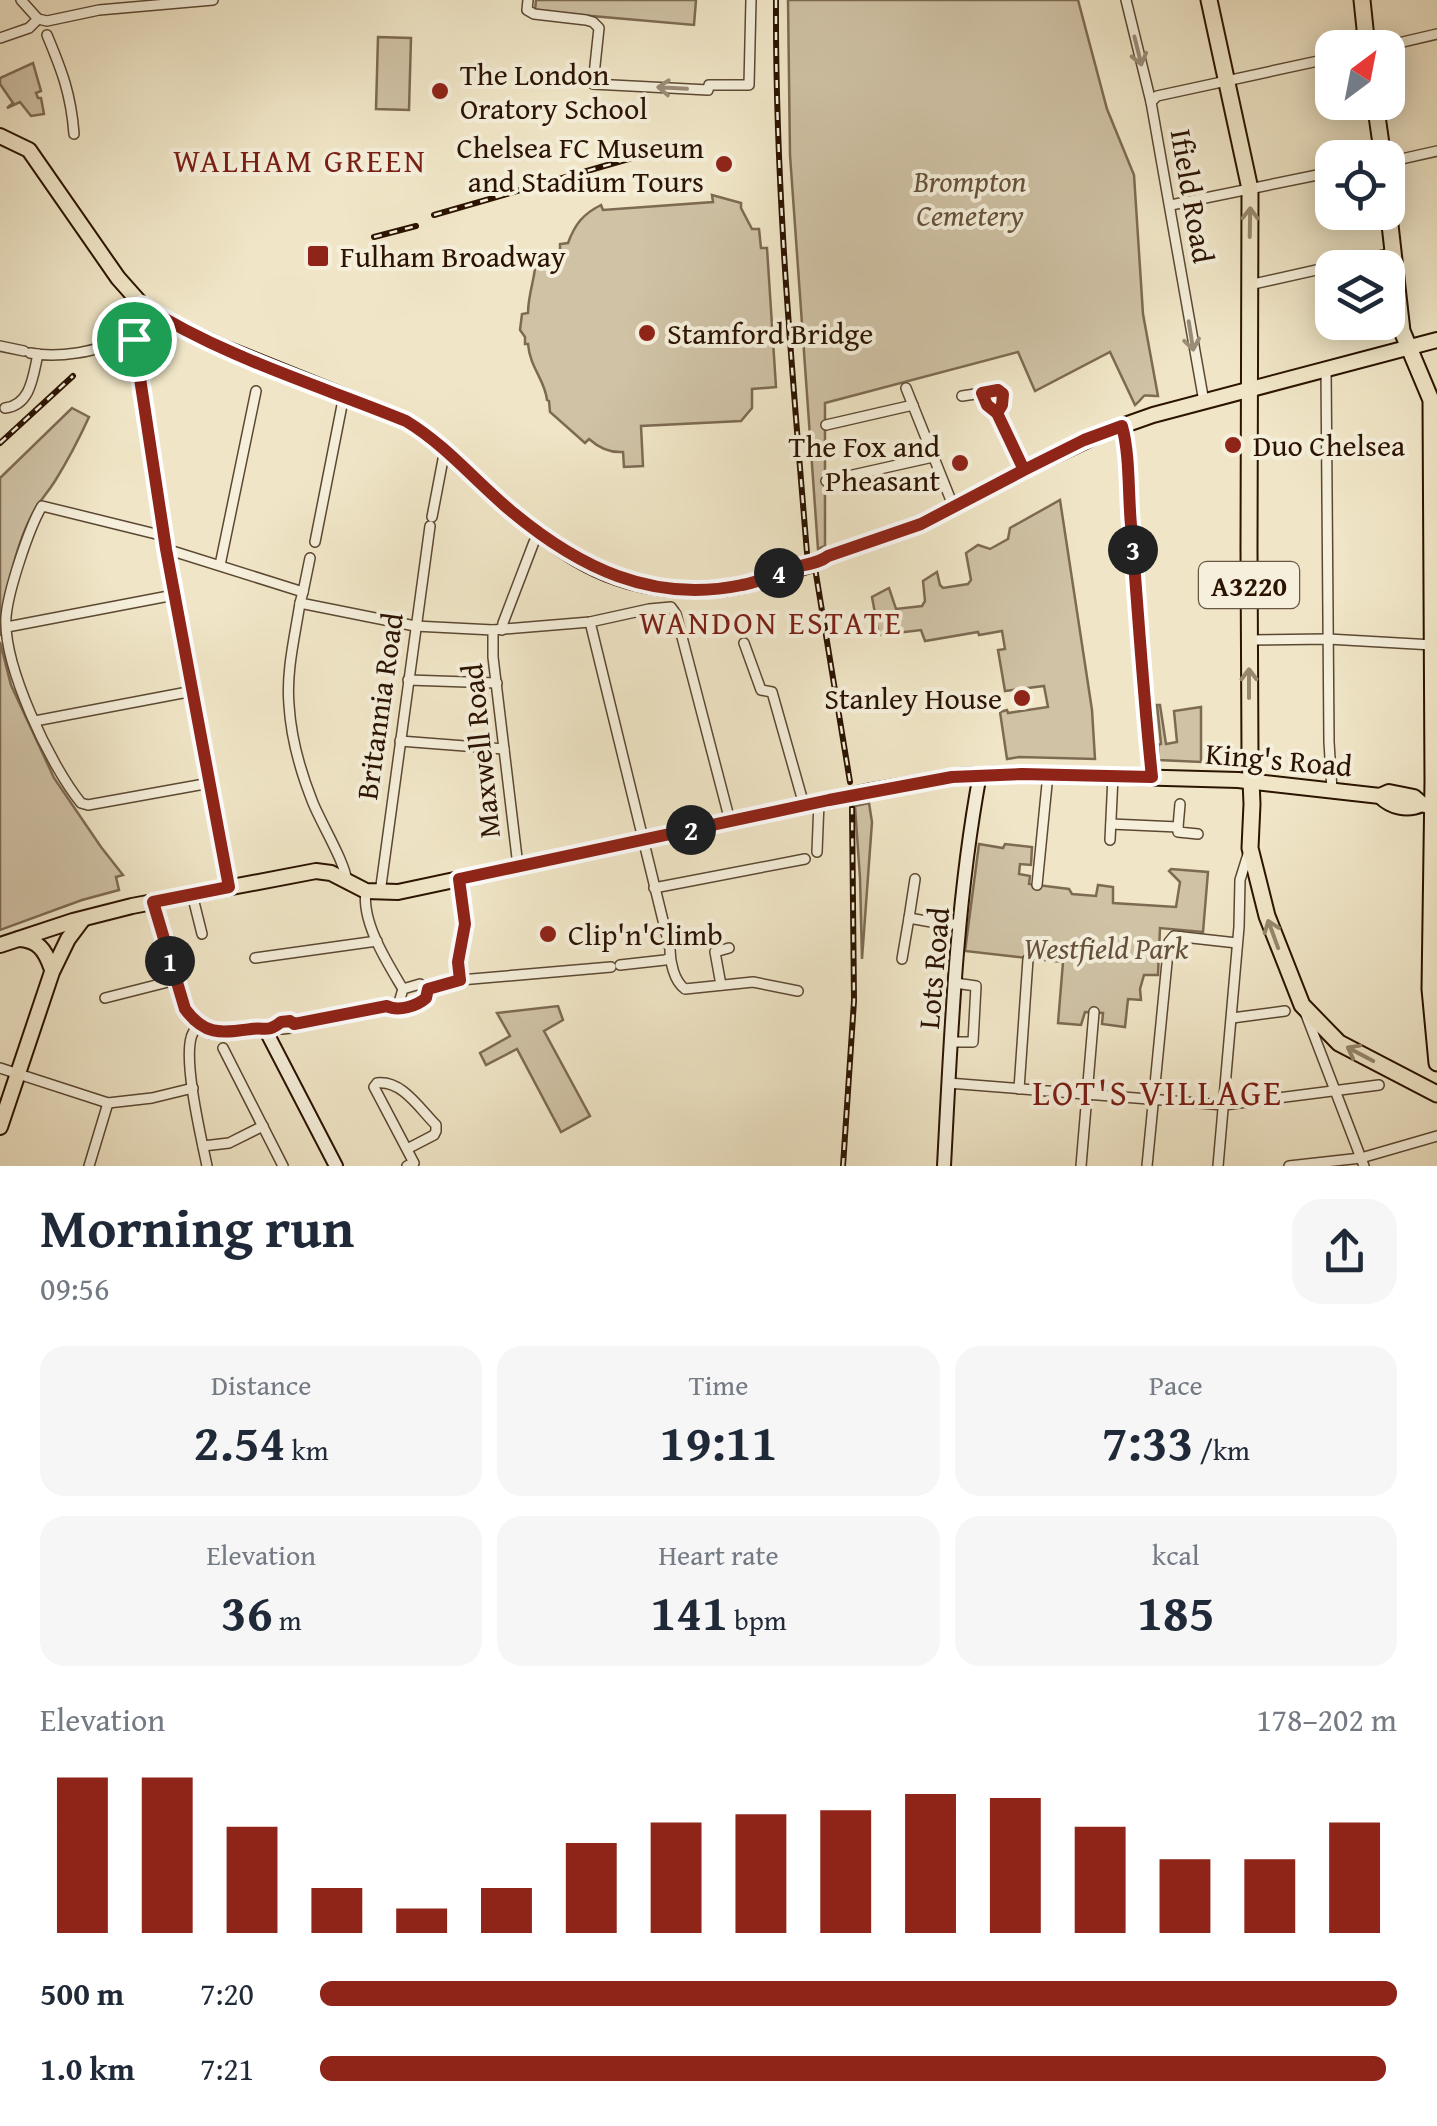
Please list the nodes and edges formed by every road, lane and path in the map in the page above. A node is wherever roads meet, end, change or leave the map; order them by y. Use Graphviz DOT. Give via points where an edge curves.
graph roads {
  1 [pos="21,0"];
  2 [pos="213,0"];
  3 [pos="751,0"];
  4 [pos="1126,0"];
  5 [pos="1209,0"];
  6 [pos="1362,0"];
  7 [pos="528,5"];
  8 [pos="38,19"];
  9 [pos="1365,30"];
  10 [pos="47,34"];
  11 [pos="1437,34"];
  12 [pos="0,38"];
  13 [pos="1405,41"];
  14 [pos="1315,62"];
  15 [pos="1227,82"];
  16 [pos="1151,102"];
  17 [pos="74,134"];
  18 [pos="0,136"];
  19 [pos="1437,152"];
  20 [pos="1405,157"];
  21 [pos="1315,176"];
  22 [pos="1250,189"];
  23 [pos="1171,205"];
  24 [pos="1315,270"];
  25 [pos="1249,285"];
  26 [pos="142,305"];
  27 [pos="134,339"];
  28 [pos="1405,339"];
  29 [pos="1437,340"];
  30 [pos="0,346"];
  31 [pos="1408,347"];
  32 [pos="31,353"];
  33 [pos="1326,368"];
  34 [pos="906,388"];
  35 [pos="1248,390"];
  36 [pos="256,391"];
  37 [pos="982,393"];
  38 [pos="344,395"];
  39 [pos="962,396"];
  40 [pos="1204,402"];
  41 [pos="912,405"];
  42 [pos="5,408"];
  43 [pos="997,413"];
  44 [pos="826,425"];
  45 [pos="1122,426"];
  46 [pos="446,449"];
  47 [pos="933,456"];
  48 [pos="1024,470"];
  49 [pos="826,481"];
  50 [pos="954,508"];
  51 [pos="315,542"];
  52 [pos="534,542"];
  53 [pos="165,543"];
  54 [pos="310,558"];
  55 [pos="220,565"];
  56 [pos="174,595"];
  57 [pos="302,598"];
  58 [pos="590,622"];
  59 [pos="416,626"];
  60 [pos="6,627"];
  61 [pos="498,630"];
  62 [pos="1249,640"];
  63 [pos="1328,640"];
  64 [pos="744,643"];
  65 [pos="1433,644"];
  66 [pos="408,680"];
  67 [pos="497,683"];
  68 [pos="194,691"];
  69 [pos="34,720"];
  70 [pos="400,742"];
  71 [pos="504,750"];
  72 [pos="980,774"];
  73 [pos="1048,774"];
  74 [pos="1113,776"];
  75 [pos="1152,777"];
  76 [pos="1250,780"];
  77 [pos="210,783"];
  78 [pos="1332,790"];
  79 [pos="817,802"];
  80 [pos="1180,804"];
  81 [pos="1432,807"];
  82 [pos="730,821"];
  83 [pos="1111,824"];
  84 [pos="1178,827"];
  85 [pos="1198,834"];
  86 [pos="643,840"];
  87 [pos="1110,840"];
  88 [pos="1250,848"];
  89 [pos="817,852"];
  90 [pos="805,859"];
  91 [pos="518,866"];
  92 [pos="1026,870"];
  93 [pos="1039,872"];
  94 [pos="915,878"];
  95 [pos="459,879"];
  96 [pos="347,882"];
  97 [pos="1038,885"];
  98 [pos="229,887"];
  99 [pos="654,888"];
  100 [pos="1259,889"];
  101 [pos="373,892"];
  102 [pos="192,894"];
  103 [pos="153,902"];
  104 [pos="1239,909"];
  105 [pos="84,918"];
  106 [pos="908,918"];
  107 [pos="960,924"];
  108 [pos="53,928"];
  109 [pos="202,934"];
  110 [pos="18,939"];
  111 [pos="376,941"];
  112 [pos="1237,942"];
  113 [pos="0,945"];
  114 [pos="729,948"];
  115 [pos="255,958"];
  116 [pos="670,958"];
  117 [pos="902,958"];
  118 [pos="1028,959"];
  119 [pos="52,969"];
  120 [pos="176,980"];
  121 [pos="460,980"];
  122 [pos="955,983"];
  123 [pos="722,985"];
  124 [pos="428,989"];
  125 [pos="798,991"];
  126 [pos="106,998"];
  127 [pos="403,998"];
  128 [pos="1285,1010"];
  129 [pos="1306,1010"];
  130 [pos="1094,1012"];
  131 [pos="1232,1018"];
  132 [pos="198,1024"];
  133 [pos="272,1028"];
  134 [pos="1331,1036"];
  135 [pos="952,1042"];
  136 [pos="224,1048"];
  137 [pos="1320,1054"];
  138 [pos="1437,1063"];
  139 [pos="0,1068"];
  140 [pos="18,1074"];
  141 [pos="1437,1074"];
  142 [pos="1417,1082"];
  143 [pos="948,1084"];
  144 [pos="1379,1085"];
  145 [pos="193,1088"];
  146 [pos="1019,1089"];
  147 [pos="1336,1091"];
  148 [pos="1437,1094"];
  149 [pos="1087,1095"];
  150 [pos="1154,1101"];
  151 [pos="108,1102"];
  152 [pos="1224,1105"];
  153 [pos="264,1126"];
  154 [pos="0,1127"];
  155 [pos="1437,1136"];
  156 [pos="203,1146"];
  157 [pos="406,1149"];
  158 [pos="1363,1162"];
  159 [pos="89,1166"];
  160 [pos="207,1166"];
  161 [pos="283,1166"];
  162 [pos="336,1166"];
  163 [pos="407,1166"];
  164 [pos="944,1166"];
  165 [pos="1081,1166"];
  166 [pos="1148,1166"];
  167 [pos="1218,1166"];
  168 [pos="1289,1166"];
  1 -- 8 [label="street"];
  2 -- 8 [label="street"];
  3 -- 7 [label="street, one-way" via="749,85 708,90 593,84 594,22 534,14"];
  4 -- 16 [label="street, Ifield Road, one-way"];
  5 -- 15 [label="highway, A3220"];
  6 -- 9 [label="highway"];
  8 -- 12 [label="street"];
  10 -- 17 [label="street" via="68,89"];
  11 -- 13 [label="street"];
  14 -- 15 [label="street"];
  15 -- 16 [label="street"];
  15 -- 22 [label="highway, A3220"];
  16 -- 23 [label="street, Ifield Road"];
  18 -- 26 [label="main road" via="29,150"];
  19 -- 20 [label="street"];
  21 -- 22 [label="street"];
  22 -- 23 [label="street"];
  25 -- 22 [label="highway, A3220, one-way"];
  23 -- 40 [label="street, Ifield Road, one-way"];
  24 -- 25 [label="street"];
  25 -- 35 [label="highway, A3220"];
  26 -- 27 [label="street"];
  26 -- 38 [label="main road" via="222,347"];
  27 -- 32 [label="street" via="93,351"];
  27 -- 53 [label="street"];
  28 -- 31 [label="highway"];
  29 -- 31 [label="main road"];
  30 -- 32 [label="street"];
  31 -- 33 [label="main road"];
  31 -- 65 [label="highway" via="1431,400"];
  32 -- 42 [label="street" via="26,397"];
  33 -- 35 [label="main road"];
  33 -- 63 [label="street"];
  34 -- 41 [label="street"];
  35 -- 40 [label="main road"];
  35 -- 62 [label="highway, A3220"];
  36 -- 55 [label="street"];
  37 -- 39 [label="street"];
  37 -- 43 [label="street"];
  37 -- 43 [label="street" via="1003,394"];
  38 -- 46 [label="main road" via="406,421"];
  38 -- 51 [label="street"];
  40 -- 45 [label="main road"];
  41 -- 44 [label="street"];
  41 -- 47 [label="street"];
  43 -- 48 [label="street"];
  45 -- 48 [label="main road"];
  45 -- 75 [label="street"];
  46 -- 50 [label="main road" via="508,508 601,571 694,591 758,582 801,560 892,536"];
  46 -- 59 [label="street, Britannia Road"];
  47 -- 49 [label="street"];
  47 -- 50 [label="street"];
  48 -- 50 [label="main road"];
  52 -- 61 [label="street, Maxwell Road"];
  53 -- 55 [label="street"];
  53 -- 56 [label="street"];
  53 -- 60 [label="street" via="42,506 22,554"];
  54 -- 57 [label="street"];
  55 -- 57 [label="street"];
  56 -- 60 [label="street"];
  56 -- 68 [label="street"];
  57 -- 59 [label="street"];
  57 -- 96 [label="street" via="289,704 300,769"];
  58 -- 61 [label="street"];
  58 -- 82 [label="street" via="673,608"];
  58 -- 86 [label="street"];
  59 -- 61 [label="street"];
  59 -- 66 [label="street, Britannia Road"];
  60 -- 69 [label="street"];
  61 -- 67 [label="street, Maxwell Road"];
  62 -- 63 [label="street"];
  76 -- 62 [label="highway, A3220, one-way"];
  63 -- 65 [label="street"];
  63 -- 78 [label="street"];
  64 -- 79 [label="street" via="761,690 772,692"];
  65 -- 81 [label="highway"];
  66 -- 67 [label="street"];
  66 -- 70 [label="street, Britannia Road"];
  67 -- 71 [label="street, Maxwell Road"];
  68 -- 69 [label="street"];
  68 -- 77 [label="street"];
  69 -- 77 [label="street" via="84,804"];
  70 -- 71 [label="street"];
  70 -- 101 [label="street, Britannia Road"];
  71 -- 91 [label="street, Maxwell Road"];
  72 -- 73 [label="main road, King's Road"];
  72 -- 79 [label="main road, King's Road, bridge"];
  72 -- 107 [label="street, Lots Road"];
  73 -- 74 [label="main road, King's Road"];
  73 -- 93 [label="street"];
  74 -- 75 [label="main road, King's Road"];
  74 -- 83 [label="street"];
  75 -- 76 [label="main road, King's Road"];
  76 -- 78 [label="main road, King's Road"];
  76 -- 88 [label="highway, A3220"];
  77 -- 98 [label="street"];
  78 -- 81 [label="main road, King's Road" via="1414,796"];
  79 -- 82 [label="main road, King's Road"];
  79 -- 89 [label="street"];
  80 -- 84 [label="street"];
  81 -- 138 [label="highway" via="1430,990"];
  82 -- 86 [label="main road, King's Road"];
  83 -- 84 [label="street"];
  83 -- 87 [label="street"];
  84 -- 85 [label="street"];
  86 -- 91 [label="main road, King's Road"];
  86 -- 99 [label="street"];
  88 -- 100 [label="highway, A3220"];
  88 -- 104 [label="street"];
  90 -- 99 [label="street"];
  91 -- 95 [label="main road, King's Road"];
  92 -- 93 [label="street"];
  93 -- 97 [label="street"];
  94 -- 106 [label="street"];
  95 -- 101 [label="main road, King's Road"];
  95 -- 121 [label="street" via="465,924"];
  96 -- 98 [label="main road" via="316,871"];
  96 -- 101 [label="main road"];
  98 -- 102 [label="main road"];
  99 -- 116 [label="street"];
  100 -- 104 [label="street"];
  129 -- 100 [label="highway, A3220, one-way"];
  101 -- 111 [label="street, Britannia Road" via="365,900"];
  102 -- 103 [label="main road"];
  102 -- 109 [label="street"];
  103 -- 105 [label="main road"];
  103 -- 120 [label="street"];
  104 -- 112 [label="street"];
  105 -- 108 [label="main road"];
  105 -- 119 [label="main road"];
  106 -- 107 [label="street"];
  106 -- 117 [label="street"];
  107 -- 122 [label="street, Lots Road"];
  108 -- 110 [label="main road"];
  108 -- 119 [label="main road"];
  110 -- 113 [label="main road"];
  110 -- 119 [label="main road" via="37,944"];
  111 -- 115 [label="street"];
  111 -- 127 [label="street, Britannia Road"];
  112 -- 131 [label="street"];
  112 -- 150 [label="street" via="1171,938"];
  114 -- 123 [label="street" via="715,952"];
  116 -- 121 [label="street"];
  116 -- 123 [label="street" via="685,989"];
  118 -- 146 [label="street"];
  119 -- 140 [label="main road"];
  120 -- 126 [label="street"];
  120 -- 132 [label="street"];
  121 -- 124 [label="street"];
  122 -- 135 [label="street, Lots Road"];
  122 -- 135 [label="street" via="976,986 973,1042"];
  123 -- 125 [label="street" via="753,982"];
  124 -- 127 [label="street" via="420,984"];
  124 -- 127 [label="street" via="413,1006"];
  127 -- 133 [label="street"];
  128 -- 131 [label="street"];
  129 -- 134 [label="highway, A3220"];
  129 -- 137 [label="street"];
  130 -- 149 [label="street"];
  131 -- 152 [label="street"];
  132 -- 133 [label="street" via="224,1033"];
  132 -- 145 [label="street" via="191,1039"];
  133 -- 162 [label="street"];
  134 -- 137 [label="street"];
  142 -- 134 [label="highway, A3220, one-way"];
  135 -- 143 [label="street, Lots Road"];
  136 -- 153 [label="street"];
  137 -- 147 [label="street"];
  139 -- 140 [label="street"];
  140 -- 151 [label="street"];
  140 -- 154 [label="main road"];
  141 -- 142 [label="highway"];
  142 -- 148 [label="highway, A3220"];
  143 -- 146 [label="street"];
  143 -- 164 [label="street, Lots Road"];
  144 -- 147 [label="street"];
  145 -- 151 [label="street"];
  145 -- 156 [label="street"];
  146 -- 149 [label="street"];
  147 -- 152 [label="street"];
  147 -- 158 [label="street"];
  149 -- 150 [label="street"];
  149 -- 165 [label="street"];
  150 -- 152 [label="street"];
  150 -- 166 [label="street"];
  151 -- 159 [label="street"];
  152 -- 167 [label="street"];
  153 -- 156 [label="street" via="229,1143"];
  153 -- 161 [label="street"];
  155 -- 158 [label="street"];
  156 -- 160 [label="street"];
  157 -- 157 [label="street" via="374,1087 376,1083 398,1086 436,1125 434,1134"];
  157 -- 163 [label="street" via="414,1163"];
  158 -- 168 [label="street"];
}
